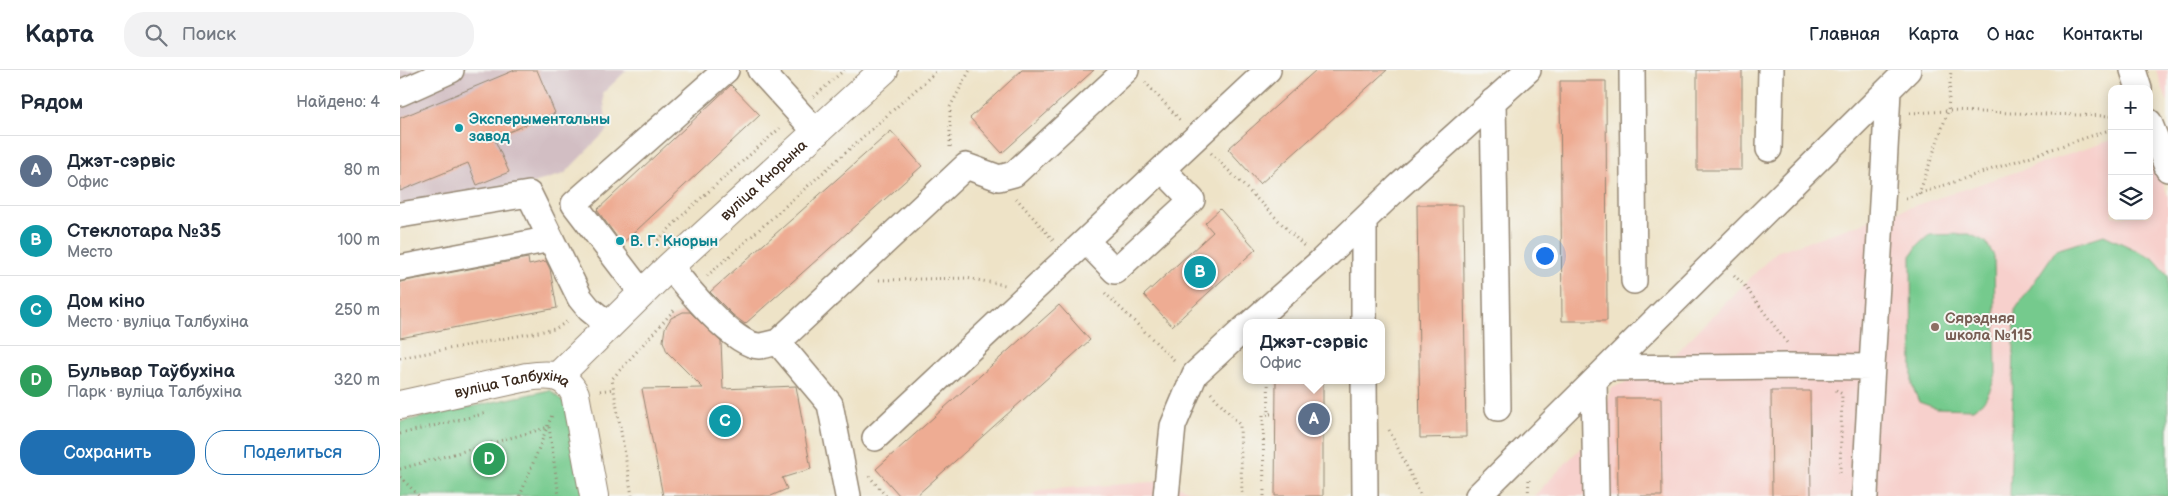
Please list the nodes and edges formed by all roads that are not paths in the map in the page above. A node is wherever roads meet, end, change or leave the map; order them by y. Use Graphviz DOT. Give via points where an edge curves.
graph roads {
  1 [pos="451,70"];
  2 [pos="726,70"];
  3 [pos="760,70"];
  4 [pos="884,70"];
  5 [pos="1268,70"];
  6 [pos="1528,70"];
  7 [pos="1632,70"];
  8 [pos="1771,70"];
  9 [pos="1908,70"];
  10 [pos="2133,70"];
  11 [pos="1133,73"];
  12 [pos="2138,85"];
  13 [pos="1888,90"];
  14 [pos="400,93"];
  15 [pos="1494,101"];
  16 [pos="2152,130"];
  17 [pos="817,133"];
  18 [pos="1769,149"];
  19 [pos="2168,169"];
  20 [pos="1163,170"];
  21 [pos="400,215"];
  22 [pos="1364,222"];
  23 [pos="551,239"];
  24 [pos="1077,249"];
  25 [pos="661,257"];
  26 [pos="400,268"];
  27 [pos="1634,281"];
  28 [pos="642,293"];
  29 [pos="1256,319"];
  30 [pos="1364,319"];
  31 [pos="610,326"];
  32 [pos="1243,330"];
  33 [pos="778,342"];
  34 [pos="1871,367"];
  35 [pos="1600,374"];
  36 [pos="558,376"];
  37 [pos="1364,384"];
  38 [pos="400,405"];
  39 [pos="1498,408"];
  40 [pos="875,438"];
  41 [pos="594,496"];
  42 [pos="848,496"];
  43 [pos="1166,496"];
  44 [pos="1365,496"];
  45 [pos="1478,496"];
  46 [pos="1596,496"];
  47 [pos="1866,496"];
  1 -- 14 [label="lane"];
  2 -- 28 [label="lane" via="574,204"];
  3 -- 17 [label="lane"];
  4 -- 17 [label="main road, вуліца Кнорына"];
  5 -- 20 [label="lane"];
  6 -- 15 [label="lane"];
  7 -- 27 [label="lane"];
  8 -- 18 [label="lane"];
  9 -- 13 [label="lane"];
  10 -- 12 [label="lane"];
  11 -- 33 [label="lane" via="1014,174 999,178 966,166"];
  13 -- 34 [label="lane" via="1884,204"];
  13 -- 35 [label="lane"];
  15 -- 22 [label="lane"];
  15 -- 39 [label="lane"];
  16 -- 19 [label="lane"];
  17 -- 25 [label="main road, вуліца Кнорына"];
  20 -- 24 [label="lane"];
  20 -- 24 [label="lane" via="1192,200 1115,272"];
  21 -- 23 [label="lane" via="529,194"];
  22 -- 29 [label="lane"];
  22 -- 30 [label="lane"];
  23 -- 26 [label="lane"];
  23 -- 31 [label="lane" via="580,298"];
  24 -- 40 [label="lane"];
  25 -- 28 [label="main road, вуліца Кнорына"];
  25 -- 33 [label="lane" via="736,337 758,346"];
  28 -- 31 [label="main road, вуліца Кнорына"];
  31 -- 36 [label="main road, вуліца Кнорына"];
  32 -- 43 [label="lane" via="1195,374 1173,426"];
  33 -- 42 [label="lane" via="830,404"];
  34 -- 35 [label="lane" via="1787,366"];
  34 -- 47 [label="lane"];
  35 -- 45 [label="lane"];
  35 -- 46 [label="lane"];
  36 -- 38 [label="main road, вуліца Талбухіна" via="527,377"];
  36 -- 41 [label="main road, вуліца Талбухіна" via="572,387 575,394"];
  37 -- 44 [label="lane"];
}
